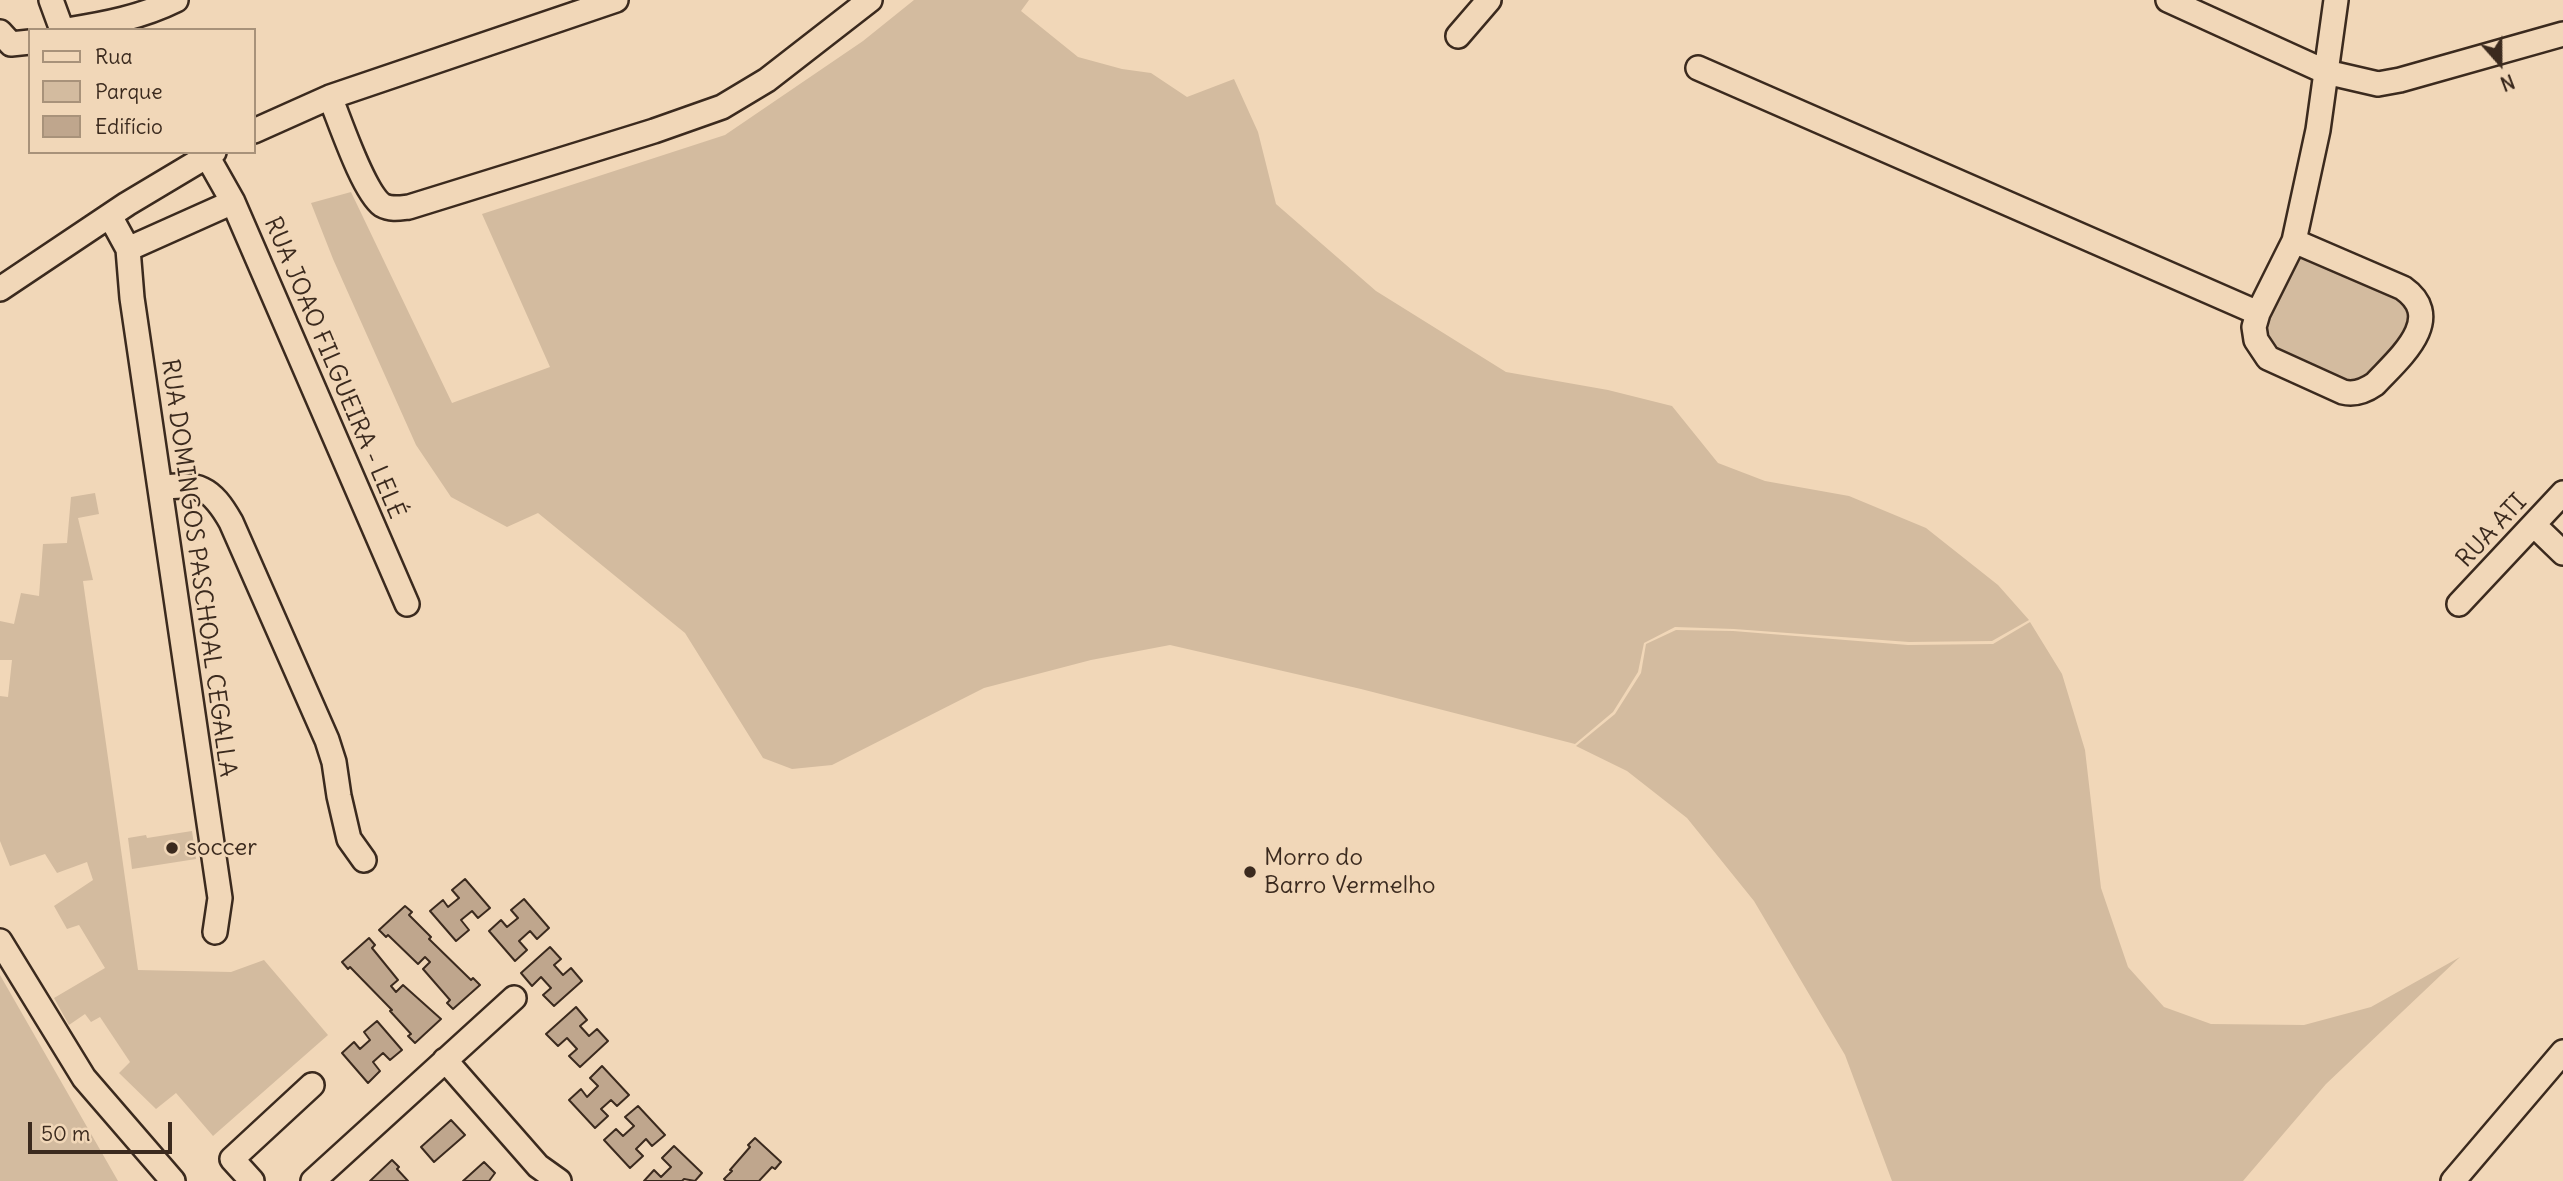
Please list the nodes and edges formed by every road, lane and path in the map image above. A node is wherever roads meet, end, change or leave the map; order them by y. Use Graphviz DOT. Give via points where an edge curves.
graph roads {
  1 [pos="51,0"];
  2 [pos="176,0"];
  3 [pos="616,0"];
  4 [pos="870,0"];
  5 [pos="1489,0"];
  6 [pos="2168,0"];
  7 [pos="2336,0"];
  8 [pos="64,28"];
  9 [pos="78,28"];
  10 [pos="0,32"];
  11 [pos="2563,34"];
  12 [pos="1458,36"];
  13 [pos="26,43"];
  14 [pos="1698,68"];
  15 [pos="2326,72"];
  16 [pos="330,97"];
  17 [pos="256,130"];
  18 [pos="210,154"];
  19 [pos="233,202"];
  20 [pos="110,216"];
  21 [pos="2294,241"];
  22 [pos="128,249"];
  23 [pos="0,289"];
  24 [pos="2258,313"];
  25 [pos="160,488"];
  26 [pos="2563,493"];
  27 [pos="2534,525"];
  28 [pos="2563,553"];
  29 [pos="407,604"];
  30 [pos="2459,604"];
  31 [pos="364,860"];
  32 [pos="215,932"];
  33 [pos="0,941"];
  34 [pos="514,998"];
  35 [pos="2563,1052"];
  36 [pos="446,1060"];
  37 [pos="312,1085"];
  38 [pos="173,1181"];
  39 [pos="252,1181"];
  40 [pos="313,1181"];
  41 [pos="559,1181"];
  42 [pos="2453,1181"];
  1 -- 8 [label="street"];
  2 -- 9 [label="street" via="111,23"];
  3 -- 16 [label="street"];
  4 -- 16 [label="street" via="767,80 722,107 409,207 392,209 370,192"];
  5 -- 12 [label="street"];
  6 -- 15 [label="street"];
  7 -- 15 [label="street"];
  10 -- 13 [label="street" via="11,44"];
  11 -- 15 [label="street" via="2378,84"];
  14 -- 24 [label="street"];
  15 -- 21 [label="street"];
  16 -- 17 [label="street"];
  18 -- 19 [label="street, RUA JOAO FILGUEIRA - LELÉ"];
  18 -- 20 [label="street"];
  19 -- 22 [label="street"];
  19 -- 29 [label="street, RUA JOAO FILGUEIRA - LELÉ"];
  20 -- 22 [label="street, RUA DOMINGOS PASCHOAL CEGALLA"];
  20 -- 23 [label="street"];
  21 -- 24 [label="street"];
  21 -- 24 [label="street" via="2412,294 2421,318 2416,337 2375,384 2348,394 2268,358 2256,340"];
  22 -- 25 [label="street, RUA DOMINGOS PASCHOAL CEGALLA"];
  25 -- 31 [label="street" via="198,487 221,504 231,522 327,740 349,839"];
  25 -- 32 [label="street, RUA DOMINGOS PASCHOAL CEGALLA" via="220,898"];
  26 -- 27 [label="street, RUA ATI"];
  27 -- 28 [label="street"];
  27 -- 30 [label="street, RUA ATI"];
  33 -- 38 [label="street" via="84,1078"];
  34 -- 36 [label="street"];
  35 -- 42 [label="street"];
  36 -- 40 [label="street"];
  36 -- 41 [label="street" via="538,1166"];
  37 -- 39 [label="street" via="232,1159"];
}
